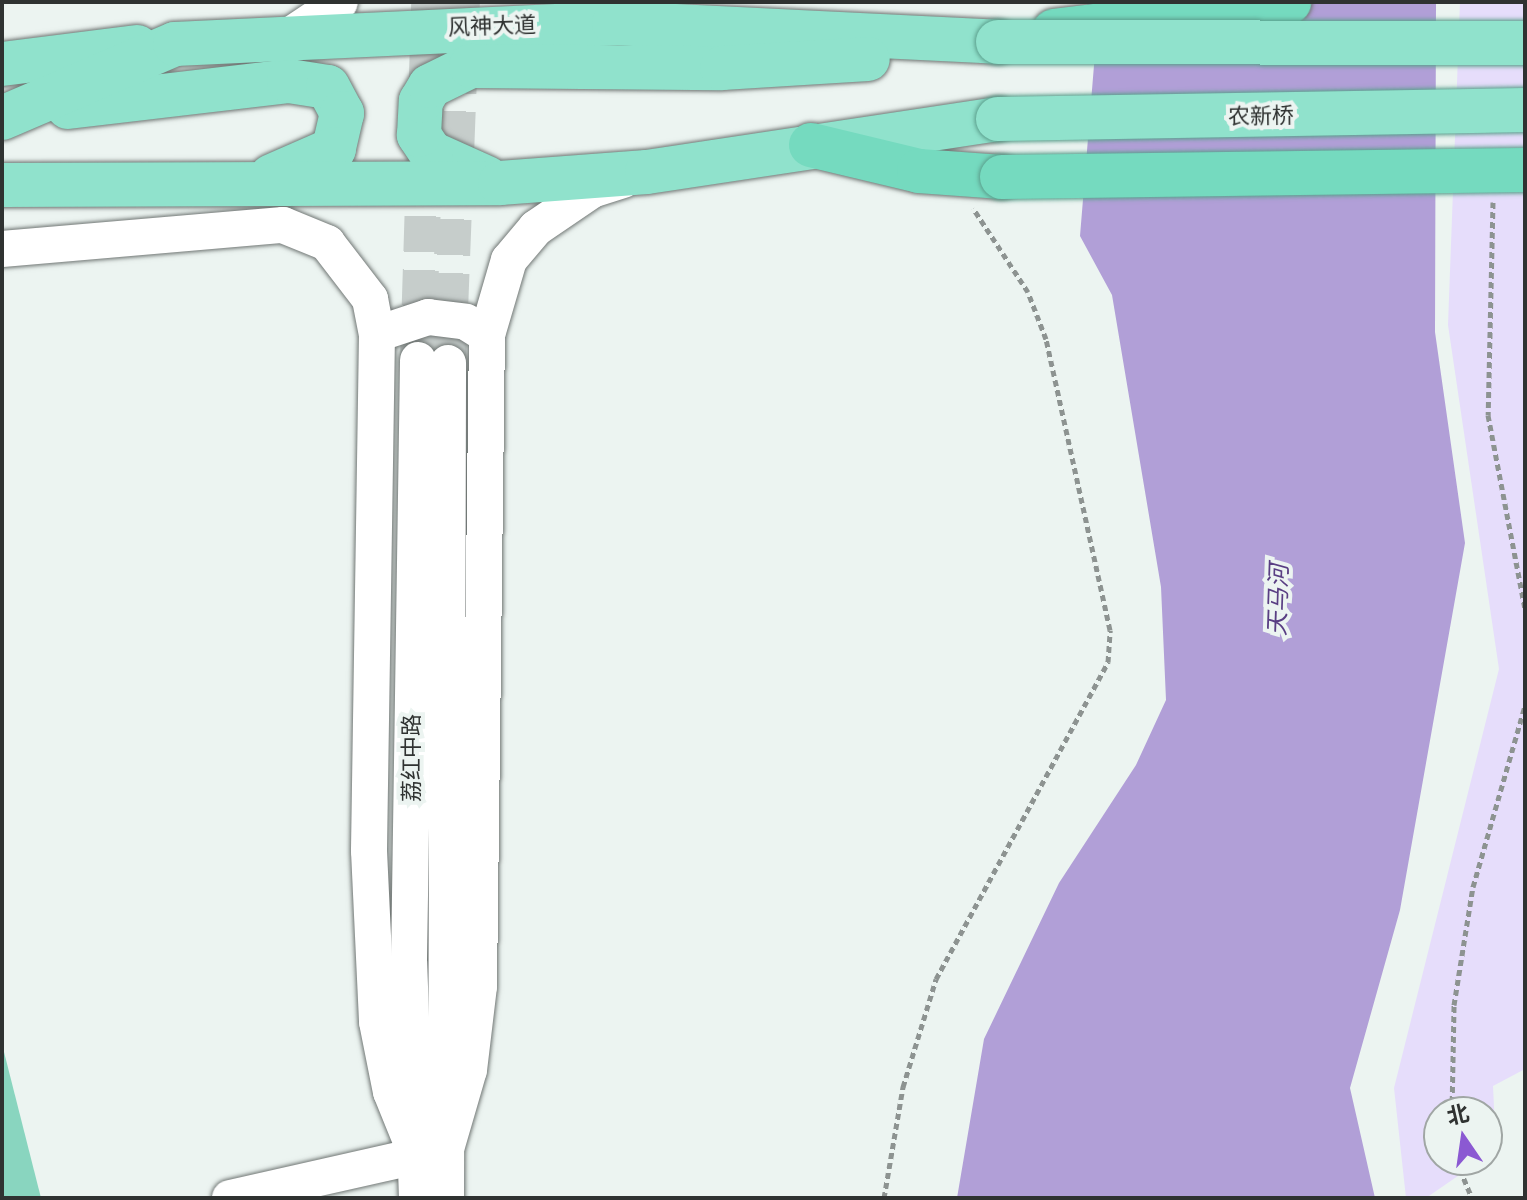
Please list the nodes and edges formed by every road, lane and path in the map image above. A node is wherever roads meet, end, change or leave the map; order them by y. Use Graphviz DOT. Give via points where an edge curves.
graph roads {
  1 [pos="340,2"];
  2 [pos="575,2"];
  3 [pos="1289,2"];
  4 [pos="614,23"];
  5 [pos="289,36"];
  6 [pos="998,42"];
  7 [pos="1525,43"];
  8 [pos="175,44"];
  9 [pos="2,64"];
  10 [pos="1525,110"];
  11 [pos="6,117"];
  12 [pos="811,145"];
  13 [pos="1525,170"];
  14 [pos="647,172"];
  15 [pos="948,173"];
  16 [pos="500,183"];
  17 [pos="2,185"];
  18 [pos="243,186"];
  19 [pos="1492,236"];
  20 [pos="2,249"];
  21 [pos="377,334"];
  22 [pos="487,335"];
  23 [pos="433,361"];
  24 [pos="1525,609"];
  25 [pos="1525,706"];
  26 [pos="1452,1096"];
  27 [pos="432,1152"];
  28 [pos="1463,1176"];
  29 [pos="230,1198"];
  30 [pos="417,1198"];
  31 [pos="446,1198"];
  32 [pos="884,1198"];
  33 [pos="1472,1198"];
  1 -- 5 [label="street"];
  2 -- 4 [label="street"];
  3 -- 6 [label="highway, bridge" via="1121,19"];
  4 -- 5 [label="highway, 风神大道"];
  4 -- 6 [label="highway, 风神大道"];
  5 -- 8 [label="highway, 风神大道"];
  6 -- 7 [label="highway, bridge"];
  6 -- 16 [label="highway" via="789,65 471,66 449,73 421,101 419,135 444,162"];
  8 -- 9 [label="highway"];
  8 -- 11 [label="highway, 风神大道"];
  10 -- 12 [label="highway, 农新桥, bridge" via="998,119"];
  11 -- 18 [label="highway" via="249,84 328,87 342,113 334,149"];
  12 -- 14 [label="highway"];
  12 -- 15 [label="highway"];
  13 -- 15 [label="highway, bridge" via="1002,177"];
  14 -- 16 [label="highway"];
  14 -- 22 [label="street" via="592,190 536,228 509,260"];
  15 -- 32 [label="path" via="1028,292 1046,339 1110,630 1108,662 936,979 903,1087"];
  16 -- 18 [label="highway"];
  17 -- 18 [label="highway"];
  19 -- 24 [label="path" via="1488,415"];
  20 -- 21 [label="street" via="283,225 327,243 353,270 370,299"];
  21 -- 22 [label="street" via="428,317 466,322"];
  21 -- 27 [label="street" via="373,936 391,1092"];
  22 -- 27 [label="street" via="478,998 469,1070"];
  23 -- 27 [label="street, 荔红中路" via="409,962"];
  25 -- 26 [label="path" via="1473,887 1454,1005"];
  27 -- 29 [label="street"];
  27 -- 30 [label="street"];
  27 -- 31 [label="street"];
  28 -- 33 [label="path"];
}
